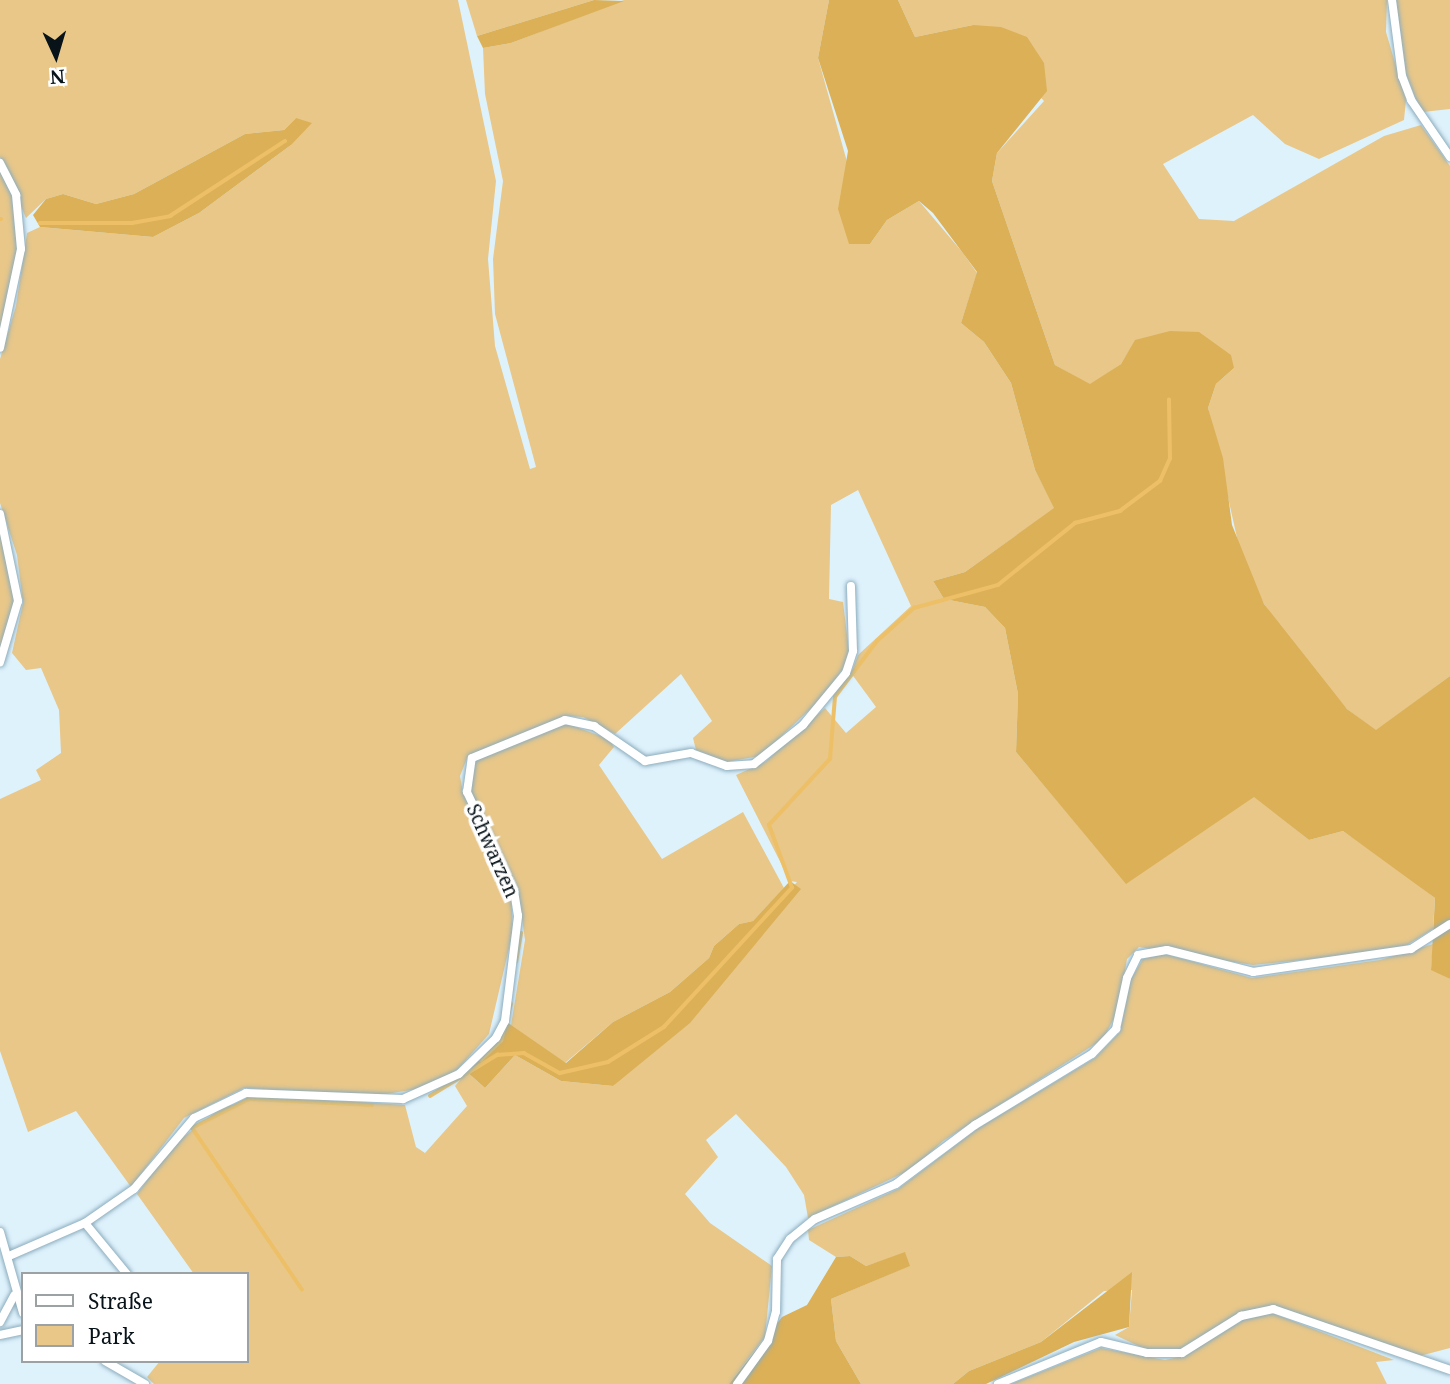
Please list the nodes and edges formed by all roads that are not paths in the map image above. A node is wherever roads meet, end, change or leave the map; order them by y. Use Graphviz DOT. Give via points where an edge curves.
graph roads {
  1 [pos="1392,0"];
  2 [pos="1450,157"];
  3 [pos="0,163"];
  4 [pos="0,348"];
  5 [pos="0,514"];
  6 [pos="850,586"];
  7 [pos="0,662"];
  8 [pos="1450,924"];
  9 [pos="85,1223"];
  10 [pos="0,1232"];
  11 [pos="9,1256"];
  12 [pos="125,1272"];
  13 [pos="14,1296"];
  14 [pos="21,1309"];
  15 [pos="0,1322"];
  16 [pos="21,1330"];
  17 [pos="0,1335"];
  18 [pos="108,1363"];
  19 [pos="1450,1370"];
  20 [pos="145,1384"];
  21 [pos="737,1384"];
  22 [pos="998,1384"];
  1 -- 2 [label="street" via="1402,76 1411,100"];
  3 -- 4 [label="street" via="16,195 21,249"];
  5 -- 7 [label="street" via="18,601"];
  6 -- 9 [label="street, Schwarzen" via="853,651 846,673 803,724 754,764 727,766 691,753 645,761 594,726 565,720 472,758 467,792 514,891 518,916 505,1021 496,1038 459,1074 403,1099 246,1093 194,1118 146,1175"];
  8 -- 21 [label="street" via="1411,949 1253,972 1167,950 1145,951 1133,962 1122,1012 1105,1042 880,1191 815,1219 790,1239 777,1259 775,1312 768,1341"];
  9 -- 11 [label="street"];
  9 -- 12 [label="street"];
  10 -- 11 [label="street"];
  11 -- 13 [label="street"];
  13 -- 14 [label="street"];
  13 -- 15 [label="street"];
  16 -- 17 [label="street"];
  18 -- 20 [label="street"];
  19 -- 22 [label="street" via="1374,1347 1289,1312 1256,1310 1182,1353 1147,1353 1101,1342"];
}
